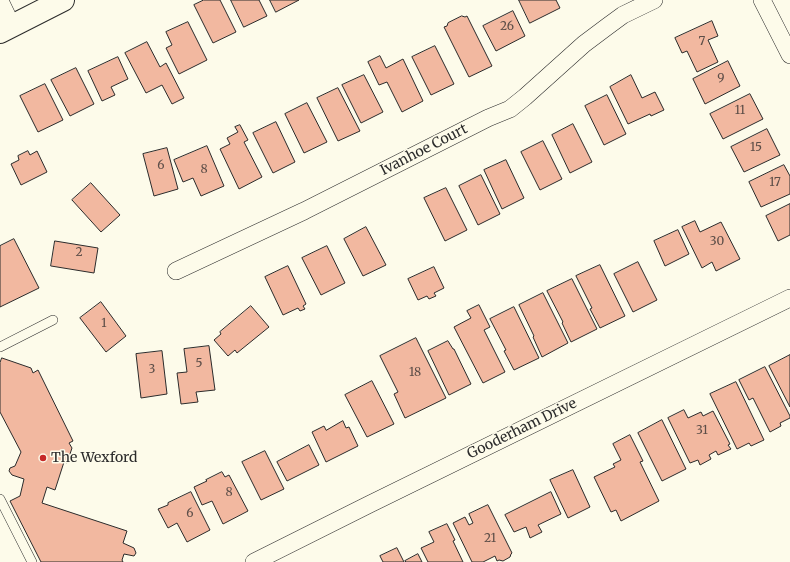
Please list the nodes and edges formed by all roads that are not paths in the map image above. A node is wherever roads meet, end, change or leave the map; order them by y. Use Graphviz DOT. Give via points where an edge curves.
graph roads {
  1 [pos="63,0"];
  2 [pos="654,0"];
  3 [pos="762,0"];
  4 [pos="0,1"];
  5 [pos="6,29"];
  6 [pos="790,55"];
  7 [pos="176,271"];
  8 [pos="790,298"];
  9 [pos="53,320"];
  10 [pos="0,347"];
  11 [pos="0,499"];
  12 [pos="32,562"];
  13 [pos="254,562"];
  1 -- 5 [label="street"];
  2 -- 7 [label="street, Ivanhoe Court" via="623,15 584,44 510,109"];
  3 -- 6 [label="street"];
  4 -- 5 [label="street"];
  8 -- 13 [label="street, Gooderham Drive"];
  9 -- 10 [label="lane"];
  11 -- 12 [label="lane"];
}
